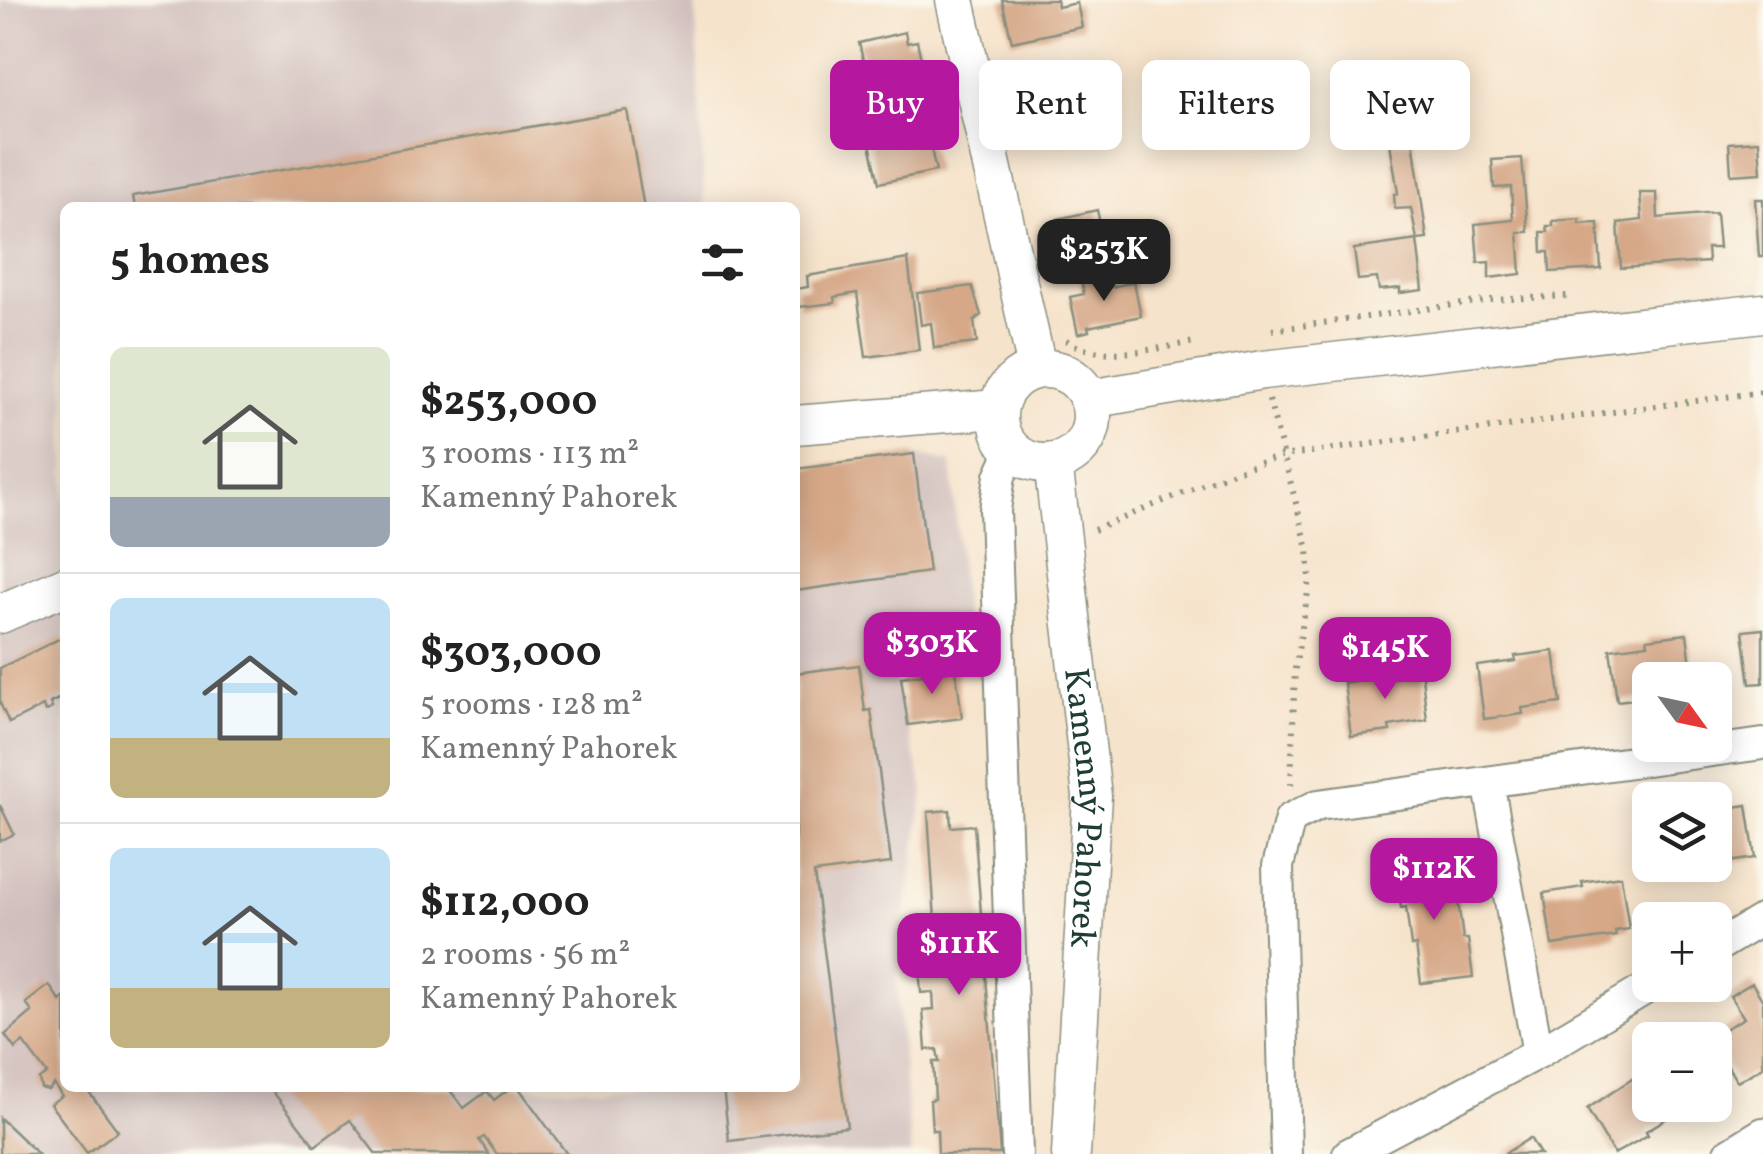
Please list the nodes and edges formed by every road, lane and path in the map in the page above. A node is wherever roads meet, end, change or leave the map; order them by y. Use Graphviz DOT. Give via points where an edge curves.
graph roads {
  1 [pos="955,0"];
  2 [pos="1585,295"];
  3 [pos="1763,312"];
  4 [pos="1264,331"];
  5 [pos="1059,332"];
  6 [pos="1198,342"];
  7 [pos="1038,368"];
  8 [pos="1263,370"];
  9 [pos="1763,392"];
  10 [pos="1090,399"];
  11 [pos="998,409"];
  12 [pos="800,425"];
  13 [pos="1012,450"];
  14 [pos="1282,456"];
  15 [pos="1054,462"];
  16 [pos="1064,535"];
  17 [pos="60,588"];
  18 [pos="0,614"];
  19 [pos="1763,744"];
  20 [pos="1488,782"];
  21 [pos="1290,819"];
  22 [pos="1763,919"];
  23 [pos="1732,938"];
  24 [pos="1632,997"];
  25 [pos="1538,1053"];
  26 [pos="1763,1133"];
  27 [pos="1016,1154"];
  28 [pos="1070,1154"];
  29 [pos="1286,1154"];
  30 [pos="1348,1154"];
  31 [pos="1729,1154"];
  1 -- 7 [label="street"];
  2 -- 4 [label="path" via="1491,300"];
  3 -- 8 [label="street"];
  5 -- 6 [label="path" via="1075,346 1098,352"];
  7 -- 10 [label="street" via="1068,374"];
  7 -- 11 [label="street" via="1012,382"];
  8 -- 10 [label="street"];
  8 -- 14 [label="path"];
  9 -- 14 [label="path"];
  10 -- 15 [label="street" via="1087,439"];
  11 -- 12 [label="street"];
  11 -- 13 [label="street" via="1000,431"];
  13 -- 15 [label="street" via="1032,461"];
  13 -- 27 [label="street, Kamenný Pahorek" via="995,510"];
  14 -- 16 [label="path" via="1087,533"];
  14 -- 21 [label="path" via="1310,580 1296,670"];
  15 -- 16 [label="street, Kamenný Pahorek"];
  16 -- 28 [label="street, Kamenný Pahorek" via="1092,796"];
  17 -- 18 [label="street"];
  19 -- 20 [label="street"];
  20 -- 21 [label="street" via="1318,805"];
  20 -- 25 [label="street"];
  21 -- 29 [label="street" via="1278,866"];
  22 -- 23 [label="street"];
  24 -- 25 [label="street"];
  25 -- 30 [label="street"];
  26 -- 31 [label="street"];
}
